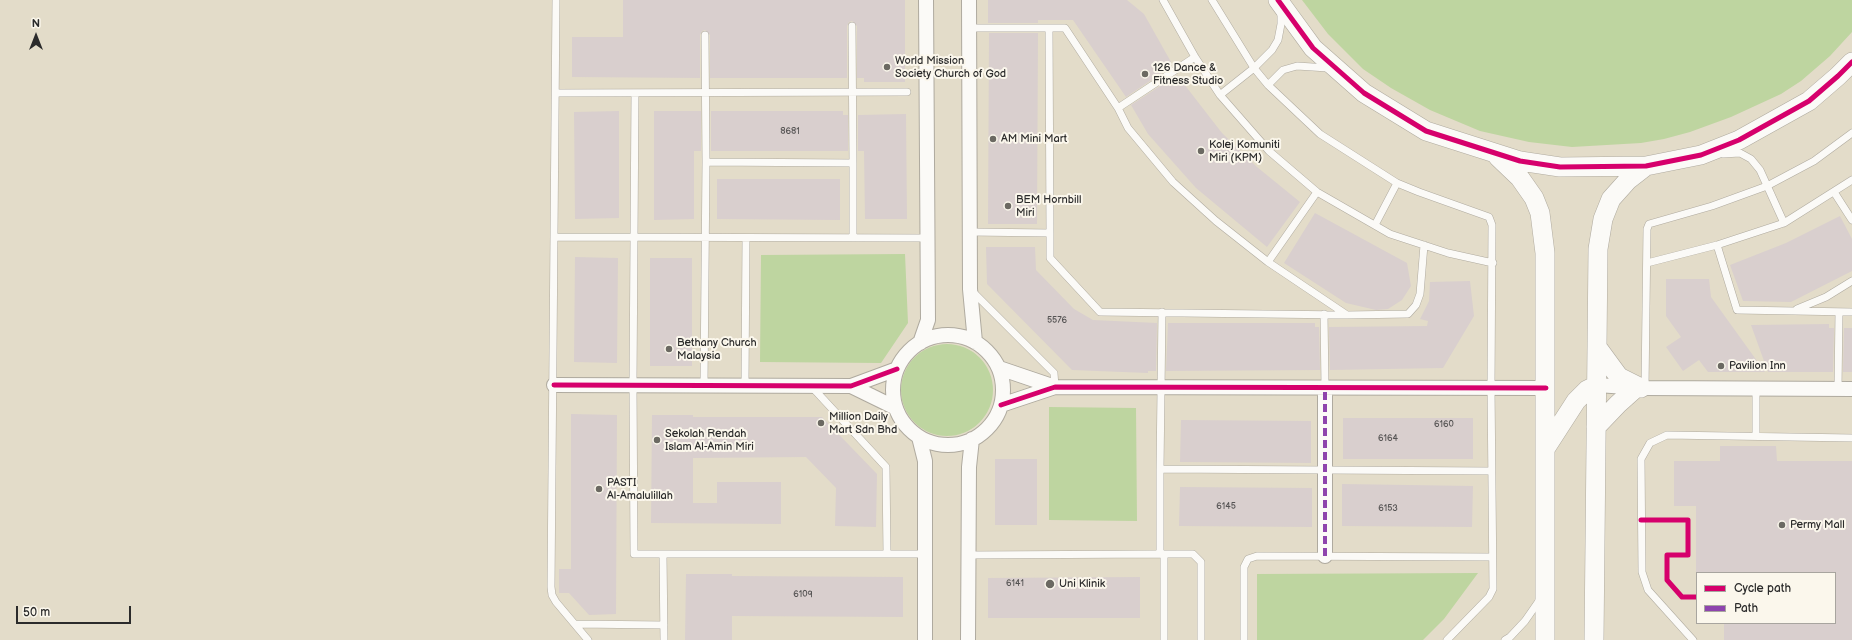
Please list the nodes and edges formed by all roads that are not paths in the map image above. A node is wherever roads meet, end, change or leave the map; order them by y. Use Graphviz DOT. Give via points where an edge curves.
graph roads {
  1 [pos="556,0"];
  2 [pos="926,0"];
  3 [pos="969,0"];
  4 [pos="1163,0"];
  5 [pos="1212,0"];
  6 [pos="1280,2"];
  7 [pos="852,26"];
  8 [pos="969,28"];
  9 [pos="1049,28"];
  10 [pos="705,35"];
  11 [pos="1195,57"];
  12 [pos="1852,62"];
  13 [pos="1254,68"];
  14 [pos="1336,68"];
  15 [pos="1268,85"];
  16 [pos="706,92"];
  17 [pos="852,92"];
  18 [pos="907,92"];
  19 [pos="556,93"];
  20 [pos="635,93"];
  21 [pos="1220,95"];
  22 [pos="1118,108"];
  23 [pos="1852,133"];
  24 [pos="1487,152"];
  25 [pos="1701,155"];
  26 [pos="706,162"];
  27 [pos="853,163"];
  28 [pos="1646,166"];
  29 [pos="1852,180"];
  30 [pos="1397,183"];
  31 [pos="1767,186"];
  32 [pos="1317,192"];
  33 [pos="1834,192"];
  34 [pos="1852,220"];
  35 [pos="1784,223"];
  36 [pos="1375,225"];
  37 [pos="970,232"];
  38 [pos="1050,233"];
  39 [pos="555,237"];
  40 [pos="634,238"];
  41 [pos="705,238"];
  42 [pos="746,238"];
  43 [pos="853,238"];
  44 [pos="926,238"];
  45 [pos="1424,245"];
  46 [pos="1717,245"];
  47 [pos="1268,262"];
  48 [pos="1493,263"];
  49 [pos="1647,263"];
  50 [pos="1852,280"];
  51 [pos="970,289"];
  52 [pos="1793,311"];
  53 [pos="1162,312"];
  54 [pos="1839,312"];
  55 [pos="1852,312"];
  56 [pos="1324,314"];
  57 [pos="1347,315"];
  58 [pos="920,342"];
  59 [pos="975,342"];
  60 [pos="1597,347"];
  61 [pos="999,368"];
  62 [pos="897,369"];
  63 [pos="633,384"];
  64 [pos="554,385"];
  65 [pos="704,385"];
  66 [pos="745,385"];
  67 [pos="810,386"];
  68 [pos="851,386"];
  69 [pos="1162,386"];
  70 [pos="1325,386"];
  71 [pos="1597,386"];
  72 [pos="1055,387"];
  73 [pos="1491,387"];
  74 [pos="1641,387"];
  75 [pos="1546,388"];
  76 [pos="1756,388"];
  77 [pos="1838,389"];
  78 [pos="1852,389"];
  79 [pos="1001,405"];
  80 [pos="896,408"];
  81 [pos="1596,427"];
  82 [pos="1756,436"];
  83 [pos="919,437"];
  84 [pos="1852,438"];
  85 [pos="972,439"];
  86 [pos="1545,449"];
  87 [pos="1160,469"];
  88 [pos="1325,470"];
  89 [pos="1491,471"];
  90 [pos="663,554"];
  91 [pos="887,554"];
  92 [pos="925,554"];
  93 [pos="1162,554"];
  94 [pos="968,555"];
  95 [pos="1325,556"];
  96 [pos="1492,557"];
  97 [pos="1545,592"];
  98 [pos="575,624"];
  99 [pos="664,625"];
  100 [pos="588,640"];
  101 [pos="664,640"];
  102 [pos="925,640"];
  103 [pos="968,640"];
  104 [pos="1164,640"];
  105 [pos="1201,640"];
  106 [pos="1244,640"];
  107 [pos="1447,640"];
  108 [pos="1505,640"];
  109 [pos="1545,640"];
  110 [pos="1594,640"];
  111 [pos="1693,640"];
  1 -- 19 [label="lane"];
  2 -- 44 [label="street"];
  3 -- 8 [label="street"];
  4 -- 11 [label="lane"];
  5 -- 13 [label="lane"];
  6 -- 13 [label="lane" via="1281,24 1278,40"];
  6 -- 14 [label="street" via="1313,48"];
  7 -- 17 [label="lane"];
  8 -- 9 [label="lane"];
  8 -- 37 [label="street"];
  9 -- 22 [label="lane" via="1065,28"];
  9 -- 38 [label="lane"];
  10 -- 16 [label="lane"];
  11 -- 21 [label="lane"];
  11 -- 22 [label="lane"];
  12 -- 25 [label="street" via="1808,101 1739,140"];
  13 -- 15 [label="lane"];
  13 -- 21 [label="lane"];
  14 -- 15 [label="lane" via="1297,66 1283,70"];
  14 -- 24 [label="street" via="1364,93 1426,131"];
  15 -- 30 [label="lane" via="1320,134"];
  16 -- 17 [label="lane"];
  16 -- 20 [label="lane"];
  16 -- 26 [label="lane"];
  17 -- 18 [label="lane"];
  17 -- 27 [label="lane"];
  19 -- 20 [label="lane"];
  19 -- 39 [label="lane"];
  20 -- 40 [label="lane"];
  21 -- 32 [label="lane" via="1269,151"];
  22 -- 47 [label="lane" via="1128,128 1173,182 1216,221"];
  23 -- 31 [label="lane" via="1814,161"];
  24 -- 28 [label="street" via="1520,161 1560,167"];
  24 -- 75 [label="street" via="1502,159 1520,178 1534,198 1540,213 1545,252"];
  25 -- 28 [label="street"];
  25 -- 31 [label="lane" via="1740,153 1751,159 1760,170"];
  26 -- 27 [label="lane"];
  26 -- 41 [label="lane"];
  27 -- 43 [label="lane"];
  28 -- 60 [label="street" via="1628,180 1611,199 1603,219 1598,250"];
  29 -- 33 [label="lane"];
  30 -- 36 [label="lane"];
  30 -- 48 [label="lane" via="1489,217 1492,225"];
  31 -- 35 [label="lane"];
  31 -- 49 [label="lane" via="1712,206 1649,224"];
  32 -- 36 [label="lane"];
  32 -- 47 [label="lane"];
  33 -- 34 [label="lane"];
  33 -- 35 [label="lane"];
  35 -- 46 [label="lane"];
  36 -- 45 [label="lane" via="1390,234"];
  37 -- 38 [label="lane"];
  37 -- 51 [label="street"];
  38 -- 53 [label="lane" via="1050,258 1100,312"];
  39 -- 40 [label="lane"];
  39 -- 64 [label="lane"];
  40 -- 41 [label="lane"];
  40 -- 63 [label="lane"];
  41 -- 42 [label="lane"];
  41 -- 65 [label="lane"];
  42 -- 43 [label="lane"];
  42 -- 66 [label="lane"];
  43 -- 44 [label="lane"];
  44 -- 58 [label="street" via="928,320"];
  45 -- 48 [label="lane"];
  45 -- 57 [label="lane" via="1420,294 1416,305 1408,314"];
  46 -- 49 [label="lane"];
  46 -- 52 [label="lane" via="1737,310"];
  47 -- 57 [label="lane"];
  48 -- 73 [label="lane"];
  49 -- 74 [label="lane"];
  50 -- 52 [label="lane" via="1826,297"];
  51 -- 59 [label="street"];
  51 -- 72 [label="lane" via="1054,373"];
  52 -- 54 [label="lane"];
  53 -- 56 [label="lane"];
  53 -- 69 [label="lane"];
  54 -- 55 [label="lane"];
  54 -- 77 [label="lane"];
  56 -- 57 [label="lane"];
  56 -- 70 [label="lane"];
  58 -- 59 [label="street" via="938,336 957,335"];
  58 -- 62 [label="street" via="906,354"];
  59 -- 61 [label="street" via="989,353"];
  60 -- 71 [label="street"];
  60 -- 74 [label="street" via="1619,377"];
  61 -- 72 [label="street"];
  61 -- 79 [label="street" via="1003,386"];
  62 -- 68 [label="street"];
  62 -- 80 [label="street" via="893,395"];
  63 -- 64 [label="street"];
  63 -- 65 [label="street"];
  63 -- 90 [label="lane" via="634,554"];
  64 -- 98 [label="lane" via="551,587 556,602"];
  65 -- 66 [label="street"];
  66 -- 67 [label="street"];
  67 -- 68 [label="street"];
  67 -- 91 [label="lane" via="886,467"];
  68 -- 80 [label="street"];
  69 -- 70 [label="street"];
  69 -- 72 [label="street"];
  69 -- 87 [label="lane"];
  70 -- 73 [label="street"];
  70 -- 88 [label="street"];
  71 -- 74 [label="street"];
  71 -- 81 [label="street"];
  71 -- 86 [label="street" via="1587,390 1576,401"];
  72 -- 79 [label="street"];
  73 -- 75 [label="street"];
  73 -- 89 [label="lane"];
  74 -- 76 [label="street"];
  74 -- 81 [label="street" via="1618,404"];
  75 -- 86 [label="street"];
  76 -- 77 [label="street"];
  76 -- 82 [label="lane"];
  77 -- 78 [label="street"];
  79 -- 85 [label="street" via="985,430"];
  80 -- 83 [label="street" via="905,424"];
  81 -- 110 [label="street"];
  82 -- 84 [label="lane"];
  82 -- 111 [label="lane" via="1667,435 1650,443 1641,459 1642,572 1648,590"];
  83 -- 85 [label="street" via="936,444 955,444"];
  83 -- 92 [label="street" via="925,461"];
  85 -- 94 [label="street" via="969,467"];
  86 -- 97 [label="street"];
  87 -- 88 [label="lane"];
  87 -- 93 [label="lane"];
  88 -- 89 [label="lane"];
  88 -- 95 [label="street"];
  89 -- 96 [label="lane"];
  90 -- 91 [label="lane"];
  90 -- 99 [label="lane"];
  91 -- 92 [label="lane"];
  92 -- 102 [label="street"];
  93 -- 94 [label="lane"];
  93 -- 104 [label="lane"];
  93 -- 105 [label="lane" via="1193,554 1201,562"];
  94 -- 103 [label="street"];
  95 -- 96 [label="lane"];
  95 -- 106 [label="lane" via="1257,556 1248,559 1244,567"];
  96 -- 107 [label="lane" via="1492,592"];
  97 -- 108 [label="lane" via="1525,621"];
  97 -- 109 [label="street"];
  98 -- 99 [label="lane"];
  98 -- 100 [label="lane"];
  99 -- 101 [label="lane"];
}
